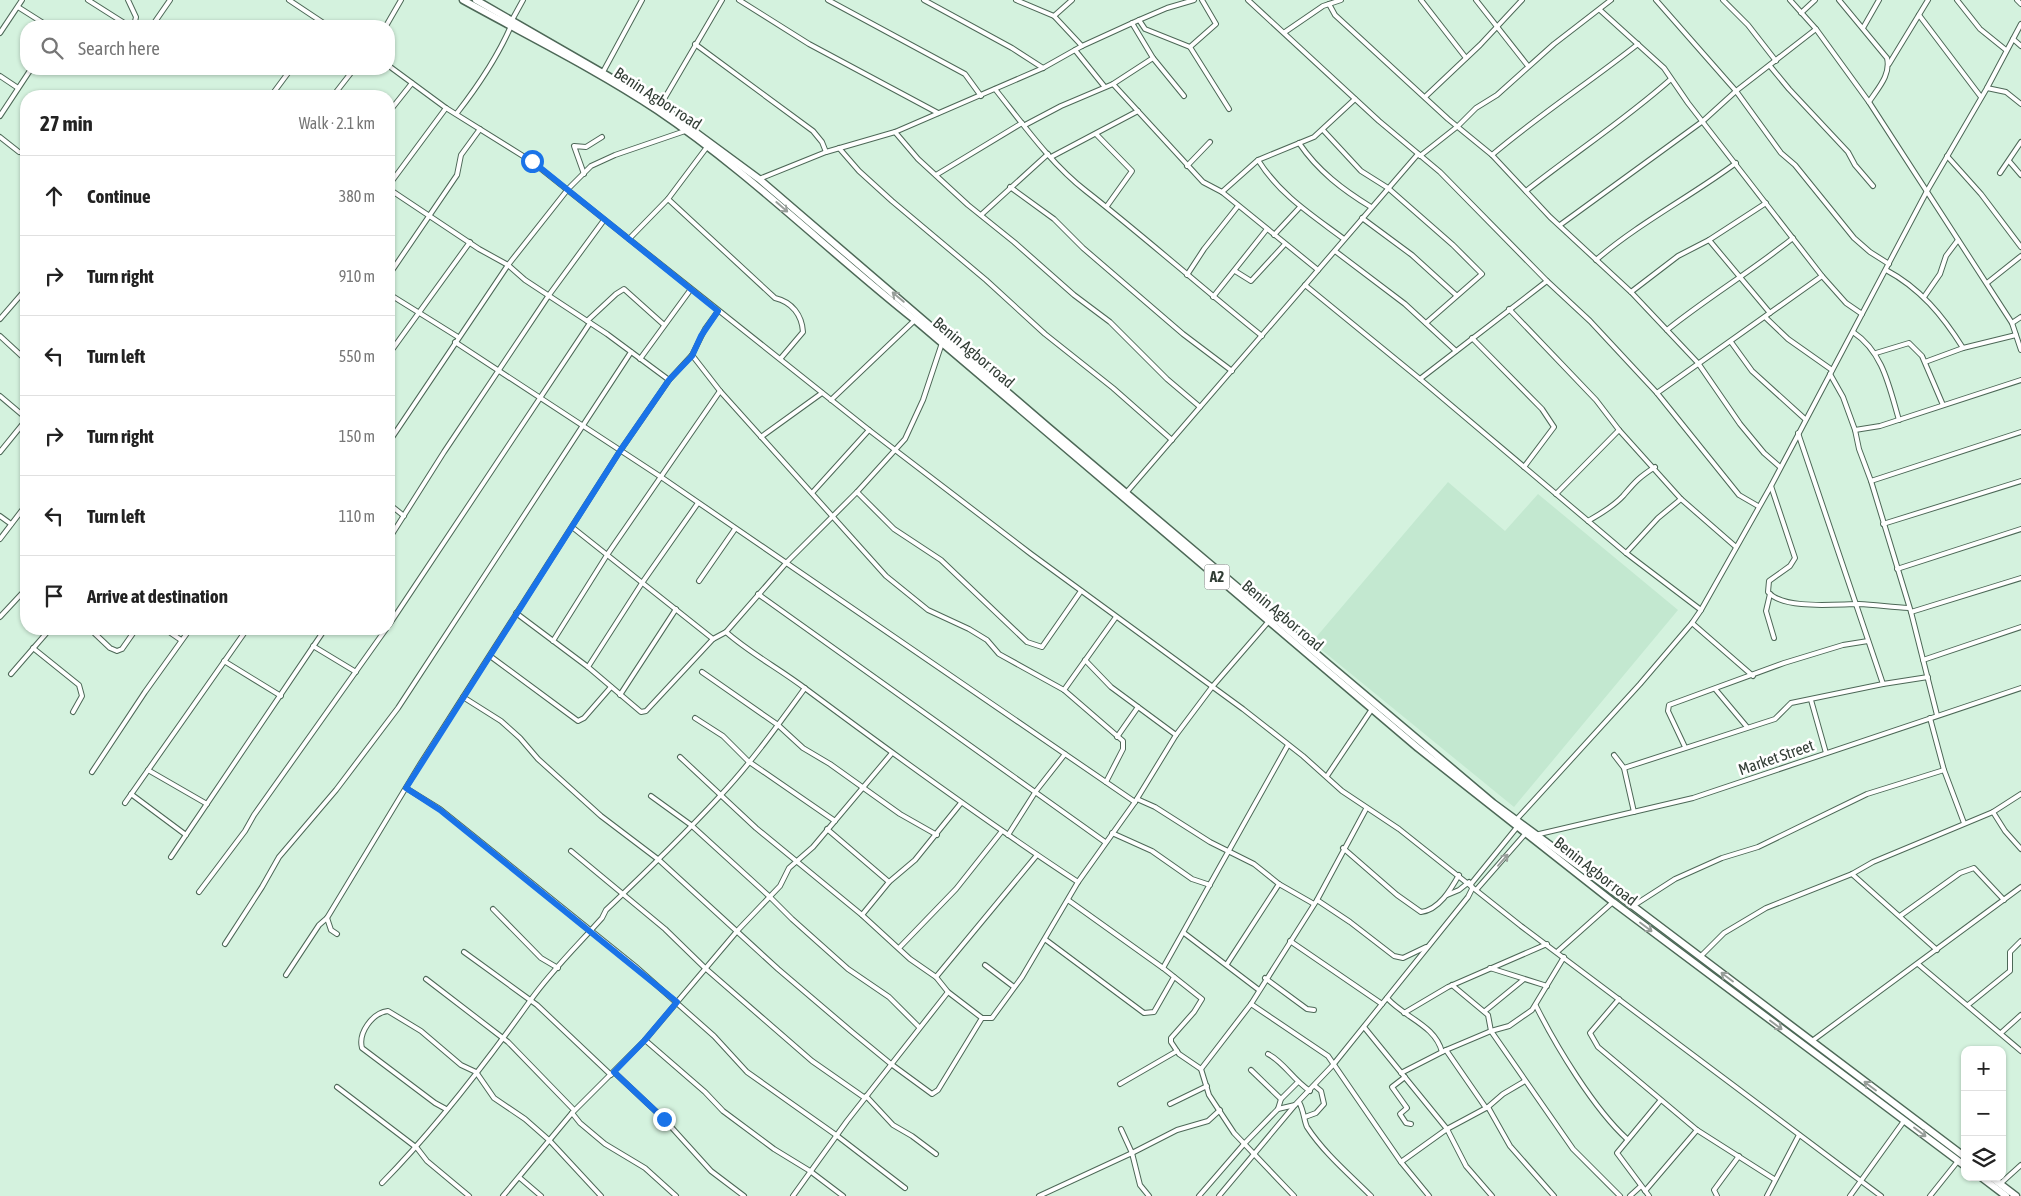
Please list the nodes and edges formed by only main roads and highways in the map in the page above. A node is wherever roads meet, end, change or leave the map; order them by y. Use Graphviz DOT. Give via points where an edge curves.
graph roads {
  1 [pos="463,0"];
  2 [pos="476,0"];
  3 [pos="512,23"];
  4 [pos="862,266"];
  5 [pos="856,273"];
  6 [pos="1518,824"];
  7 [pos="1527,832"];
  8 [pos="1961,1159"];
  9 [pos="1986,1181"];
  10 [pos="1996,1181"];
  11 [pos="2006,1196"];
  12 [pos="2016,1196"];
  1 -- 3 [label="highway, Benin Agbor road / A2"];
  2 -- 3 [label="highway, Benin Agbor road / A2"];
  3 -- 4 [label="highway, Benin Agbor road / A2" via="660,106 759,179"];
  3 -- 5 [label="highway, Benin Agbor road / A2, one-way" via="657,110 763,191"];
  4 -- 5 [label="highway"];
  6 -- 4 [label="highway, Benin Agbor road / A2, one-way"];
  5 -- 6 [label="highway, Benin Agbor road / A2" via="1372,709"];
  6 -- 7 [label="highway, Benin Agbor road / A2"];
  7 -- 8 [label="highway, Benin Agbor road / A2, one-way" via="1613,902 1904,1121"];
  8 -- 7 [label="highway, Benin Agbor road / A2, one-way" via="1633,906"];
  9 -- 11 [label="highway"];
  10 -- 12 [label="highway"];
}
